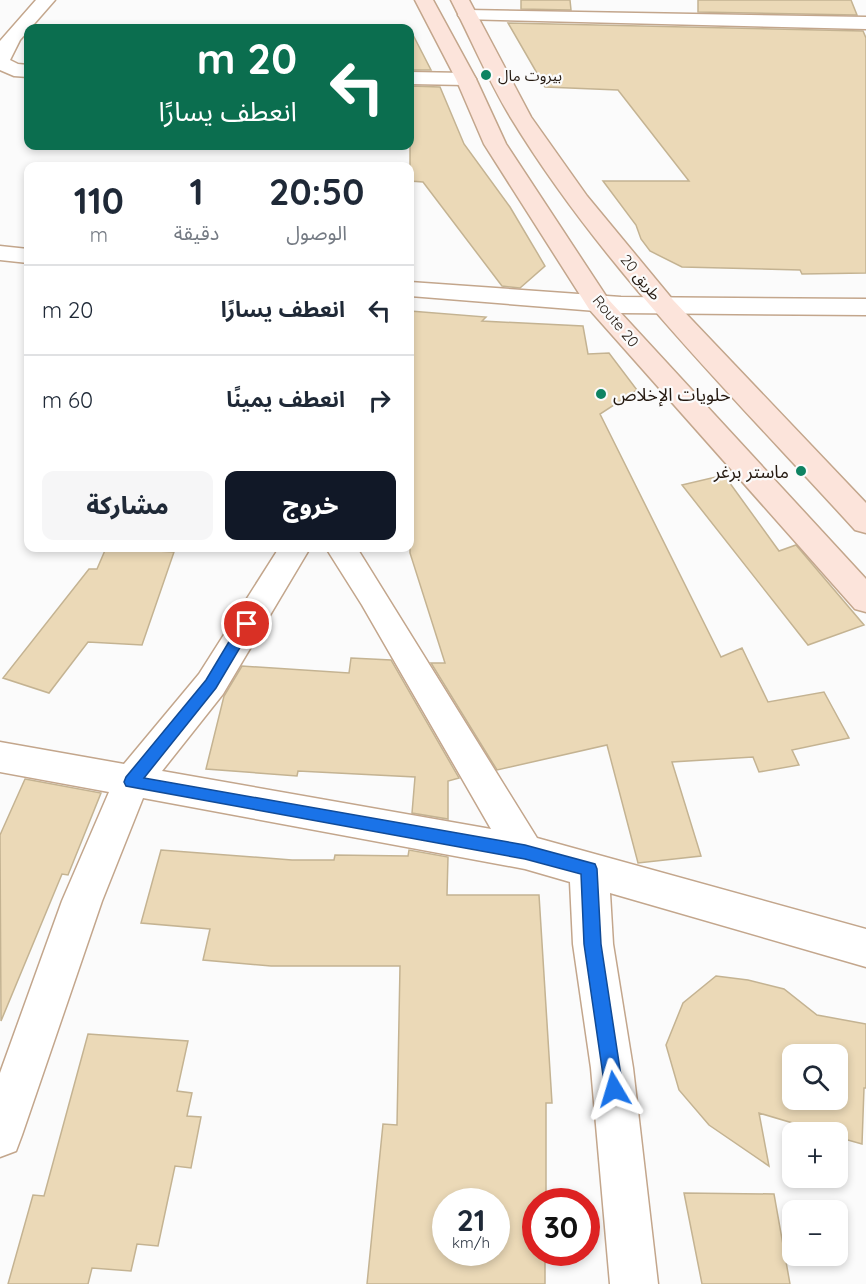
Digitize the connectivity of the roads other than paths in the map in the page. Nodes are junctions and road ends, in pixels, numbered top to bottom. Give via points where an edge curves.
1 (46, 0) edge
2 (424, 0) edge
3 (464, 8) edge
4 (866, 23) edge
5 (24, 71) edge
6 (414, 78) edge
7 (466, 79) junction
8 (0, 253) edge
9 (24, 256) edge
10 (414, 289) edge
11 (598, 303) junction
12 (664, 305) junction
13 (866, 307) edge
14 (866, 522) edge
15 (294, 552) edge
16 (344, 552) edge
17 (866, 600) edge
18 (0, 756) edge
19 (131, 782) junction
20 (525, 852) junction
21 (589, 869) junction
22 (866, 948) edge
23 (0, 1135) edge
24 (634, 1284) edge

1 - 5 street via 2,51 0,62
2 - 7 main road, Route 20
3 - 4 street
3 - 12 main road, طريق 20 via 541,149
6 - 7 street
7 - 11 main road, Route 20 via 495,144
8 - 9 street
10 - 11 street
11 - 12 street
11 - 17 main road, Route 20
12 - 13 street
12 - 14 main road, طريق 20
15 - 19 street via 211,684
16 - 20 street
18 - 19 street
19 - 20 street
19 - 23 street via 82,901
20 - 21 street
21 - 22 street
21 - 24 street via 592,944 612,1068

